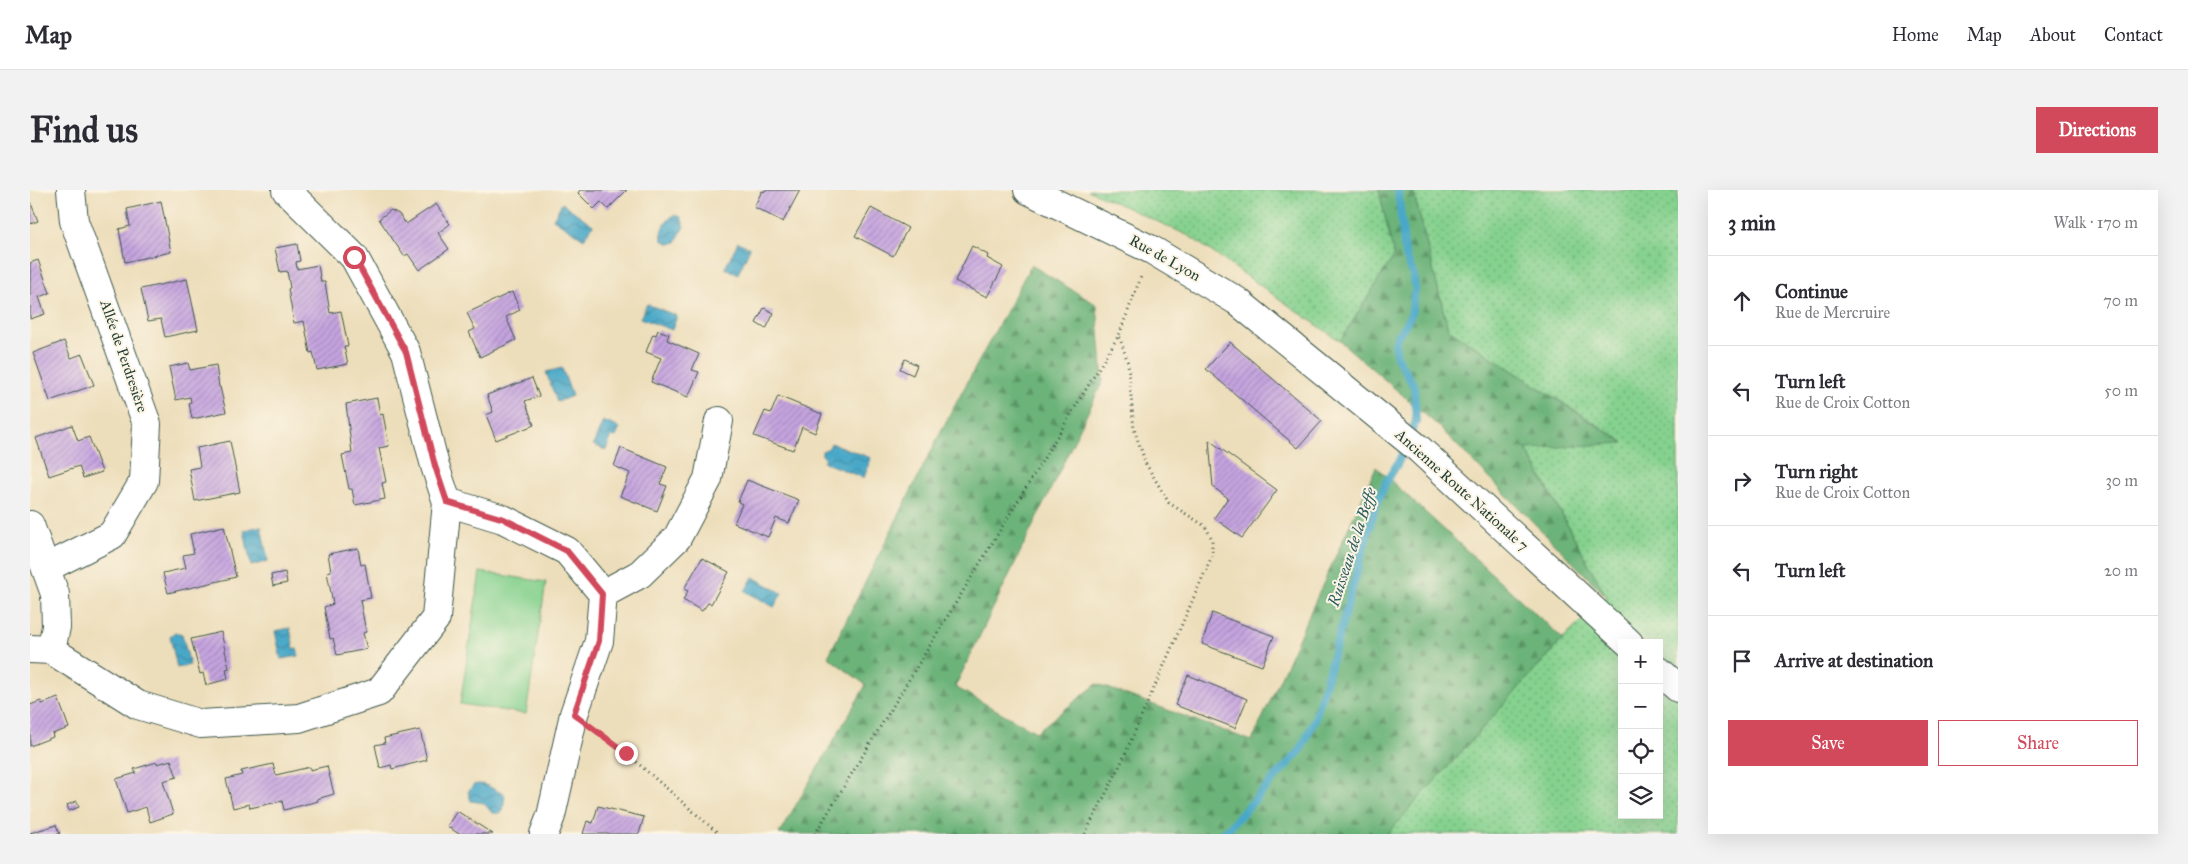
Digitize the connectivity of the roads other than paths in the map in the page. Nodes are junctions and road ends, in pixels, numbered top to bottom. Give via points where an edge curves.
1 (71, 190) edge
2 (286, 190) edge
3 (1028, 190) edge
4 (1291, 344) joint
5 (719, 421) dead end
6 (447, 502) junction
7 (30, 525) edge
8 (46, 568) junction
9 (602, 594) junction
10 (1625, 639) edge
11 (40, 650) edge
12 (1663, 675) edge
13 (1678, 688) edge
14 (544, 834) edge

1 - 8 street, Allée de Perdresière via 74,222 147,424 144,481 112,534
2 - 6 street via 354,257 406,352
3 - 4 street, Rue de Lyon via 1152,250 1237,300
4 - 10 street, Ancienne Route Nationale 7 via 1419,449
5 - 9 street via 708,479 677,538 640,574
6 - 9 street via 504,519 567,551
6 - 11 street via 436,618 379,692 299,718 202,724 138,705
7 - 8 street
8 - 11 street via 55,594 56,627
9 - 14 street via 599,641 574,714
12 - 13 street

